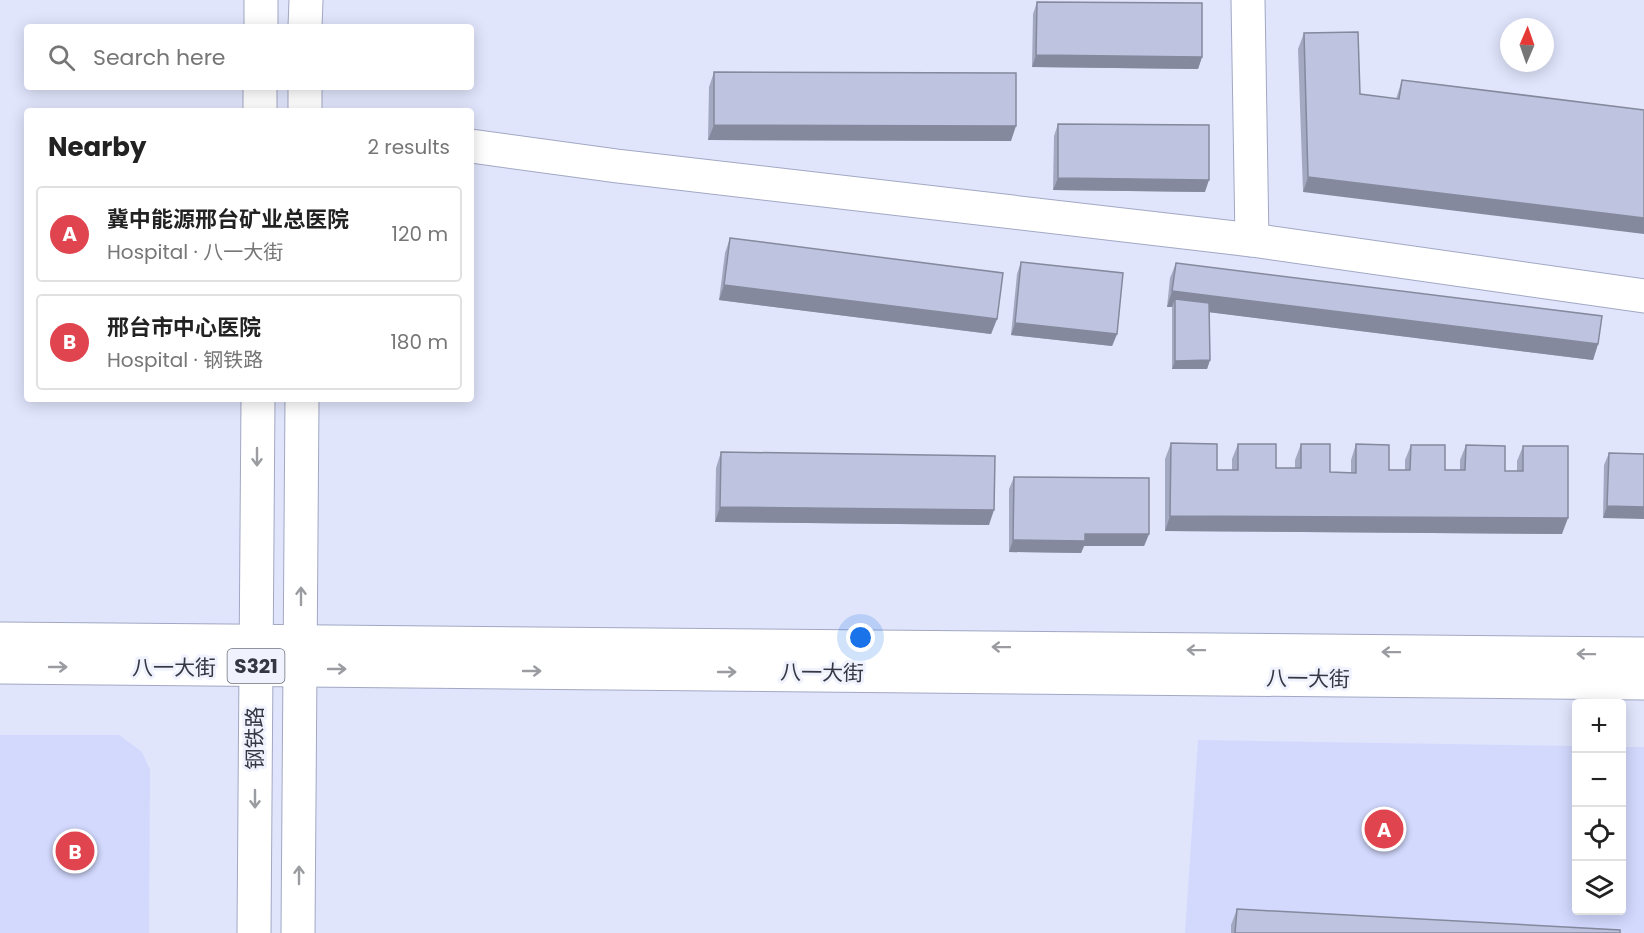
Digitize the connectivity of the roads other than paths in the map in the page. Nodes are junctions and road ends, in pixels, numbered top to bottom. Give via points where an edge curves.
1 (261, 0) edge
2 (306, 0) edge
3 (1248, 0) edge
4 (261, 24) edge
5 (305, 24) edge
6 (260, 90) edge
7 (305, 90) edge
8 (260, 108) edge
9 (305, 108) edge
10 (474, 146) edge
11 (1252, 240) junction
12 (1644, 296) edge
13 (258, 402) edge
14 (302, 402) edge
15 (0, 639) edge
16 (1644, 654) edge
17 (256, 655) junction
18 (300, 655) junction
19 (0, 667) edge
20 (1644, 683) edge
21 (254, 933) edge
22 (298, 933) edge

1 - 4 street
2 - 5 street
3 - 11 street
6 - 8 street
7 - 9 street
10 - 11 street
11 - 12 street
13 -> 17 street, 钢铁路 / S321
18 -> 14 street, S321
15 - 17 street, 八一大街
16 -> 18 street, 八一大街
17 - 18 street, 八一大街
19 -> 17 street, 八一大街
17 -> 21 street, 钢铁路 / S321
18 -> 20 street, 八一大街
22 -> 18 street, S321

